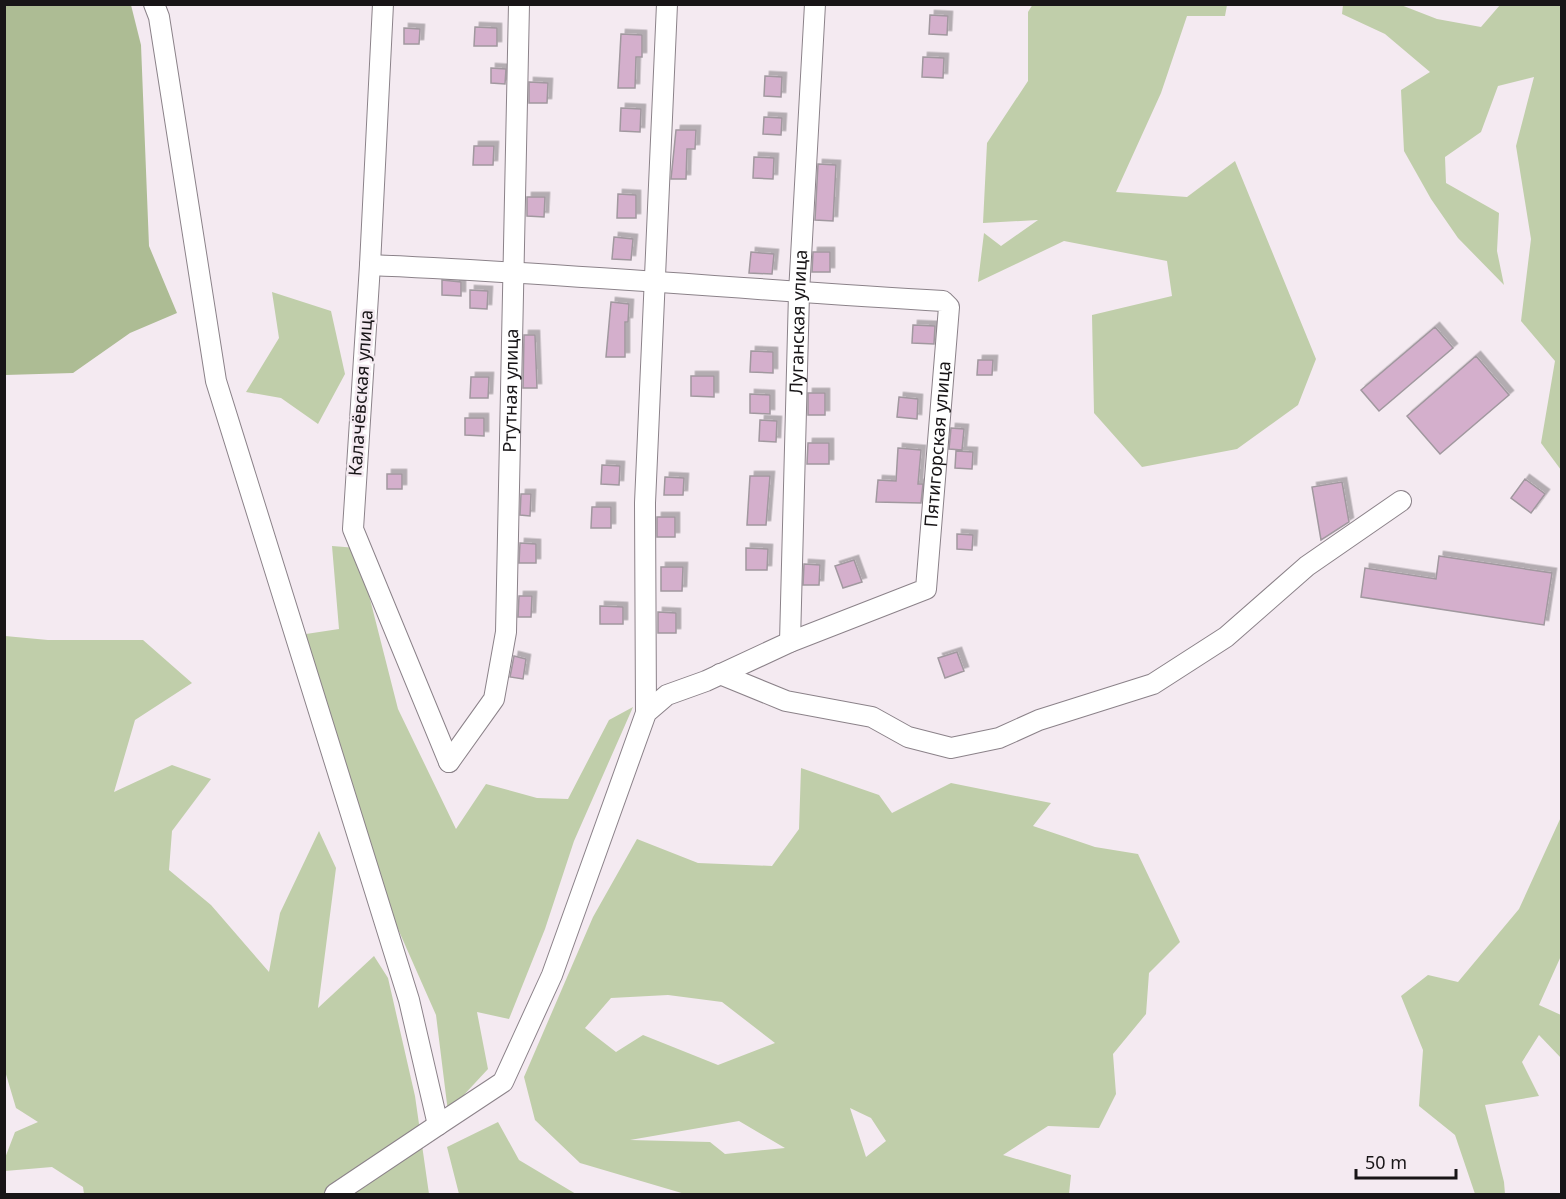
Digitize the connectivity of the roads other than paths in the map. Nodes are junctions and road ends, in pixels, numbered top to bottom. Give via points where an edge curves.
1 (154, 4) edge
2 (383, 4) edge
3 (519, 4) edge
4 (667, 4) edge
5 (815, 4) edge
6 (370, 265) junction
7 (512, 271) junction
8 (656, 284) junction
9 (799, 293) junction
10 (1401, 501) dead end
11 (790, 642) junction
12 (720, 674) junction
13 (646, 713) junction
14 (449, 762) joint
15 (438, 1125) junction
16 (335, 1194) edge

1 - 15 street via 216,381 410,1000
2 - 6 street, Калачёвская улица
3 - 7 street, Ртутная улица
4 - 8 street
5 - 9 street, Луганская улица
6 - 7 street
6 - 14 street, Калачёвская улица via 352,529
7 - 8 street
7 - 14 street, Ртутная улица via 506,632 494,699
8 - 9 street
8 - 13 street via 645,503
9 - 11 street, Луганская улица
9 - 11 street, Пятигорская улица via 943,301 950,308 926,589
10 - 12 street via 1307,566 1226,637 1153,684 1039,720 999,738 951,748 908,737 872,717 786,701
11 - 12 street
12 - 13 street via 667,694
13 - 15 street via 552,975 503,1082
15 - 16 street

